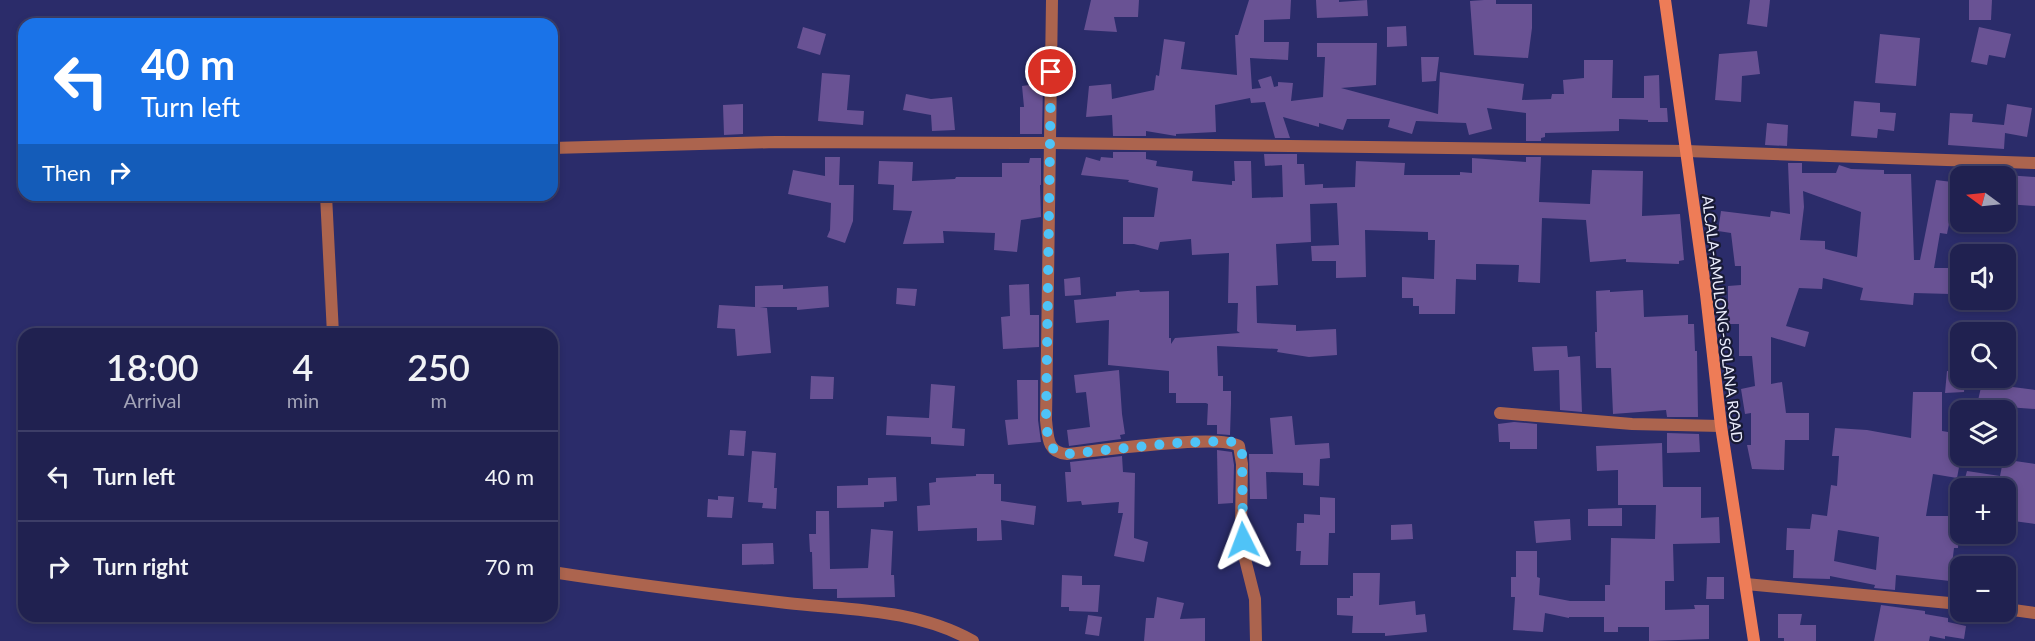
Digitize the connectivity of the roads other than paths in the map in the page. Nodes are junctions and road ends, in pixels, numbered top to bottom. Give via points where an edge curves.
1 (1052, 0) edge
2 (1665, 0) edge
3 (1050, 143) junction
4 (558, 148) edge
5 (1686, 151) junction
6 (2035, 163) edge
7 (326, 201) edge
8 (333, 328) edge
9 (1500, 413) dead end
10 (1721, 426) junction
11 (558, 573) edge
12 (1746, 584) junction
13 (1950, 603) edge
14 (2016, 610) edge
15 (2035, 613) edge
16 (974, 641) edge
17 (1256, 641) edge
18 (1754, 641) edge

1 - 3 street
2 - 5 main road, ALCALA-AMULONG-SOLANA ROAD
3 - 4 street via 776,142
3 - 5 street
3 - 17 street via 1046,420 1050,447 1054,452 1067,454 1175,443 1225,441 1239,446 1241,526 1255,599
5 - 6 street
5 - 10 main road, ALCALA-AMULONG-SOLANA ROAD
7 - 8 street
9 - 10 street via 1632,424
10 - 12 main road, ALCALA-AMULONG-SOLANA ROAD
11 - 16 street via 672,590 880,611 923,620
12 - 13 street
12 - 18 main road, ALCALA-AMULONG-SOLANA ROAD
14 - 15 street

